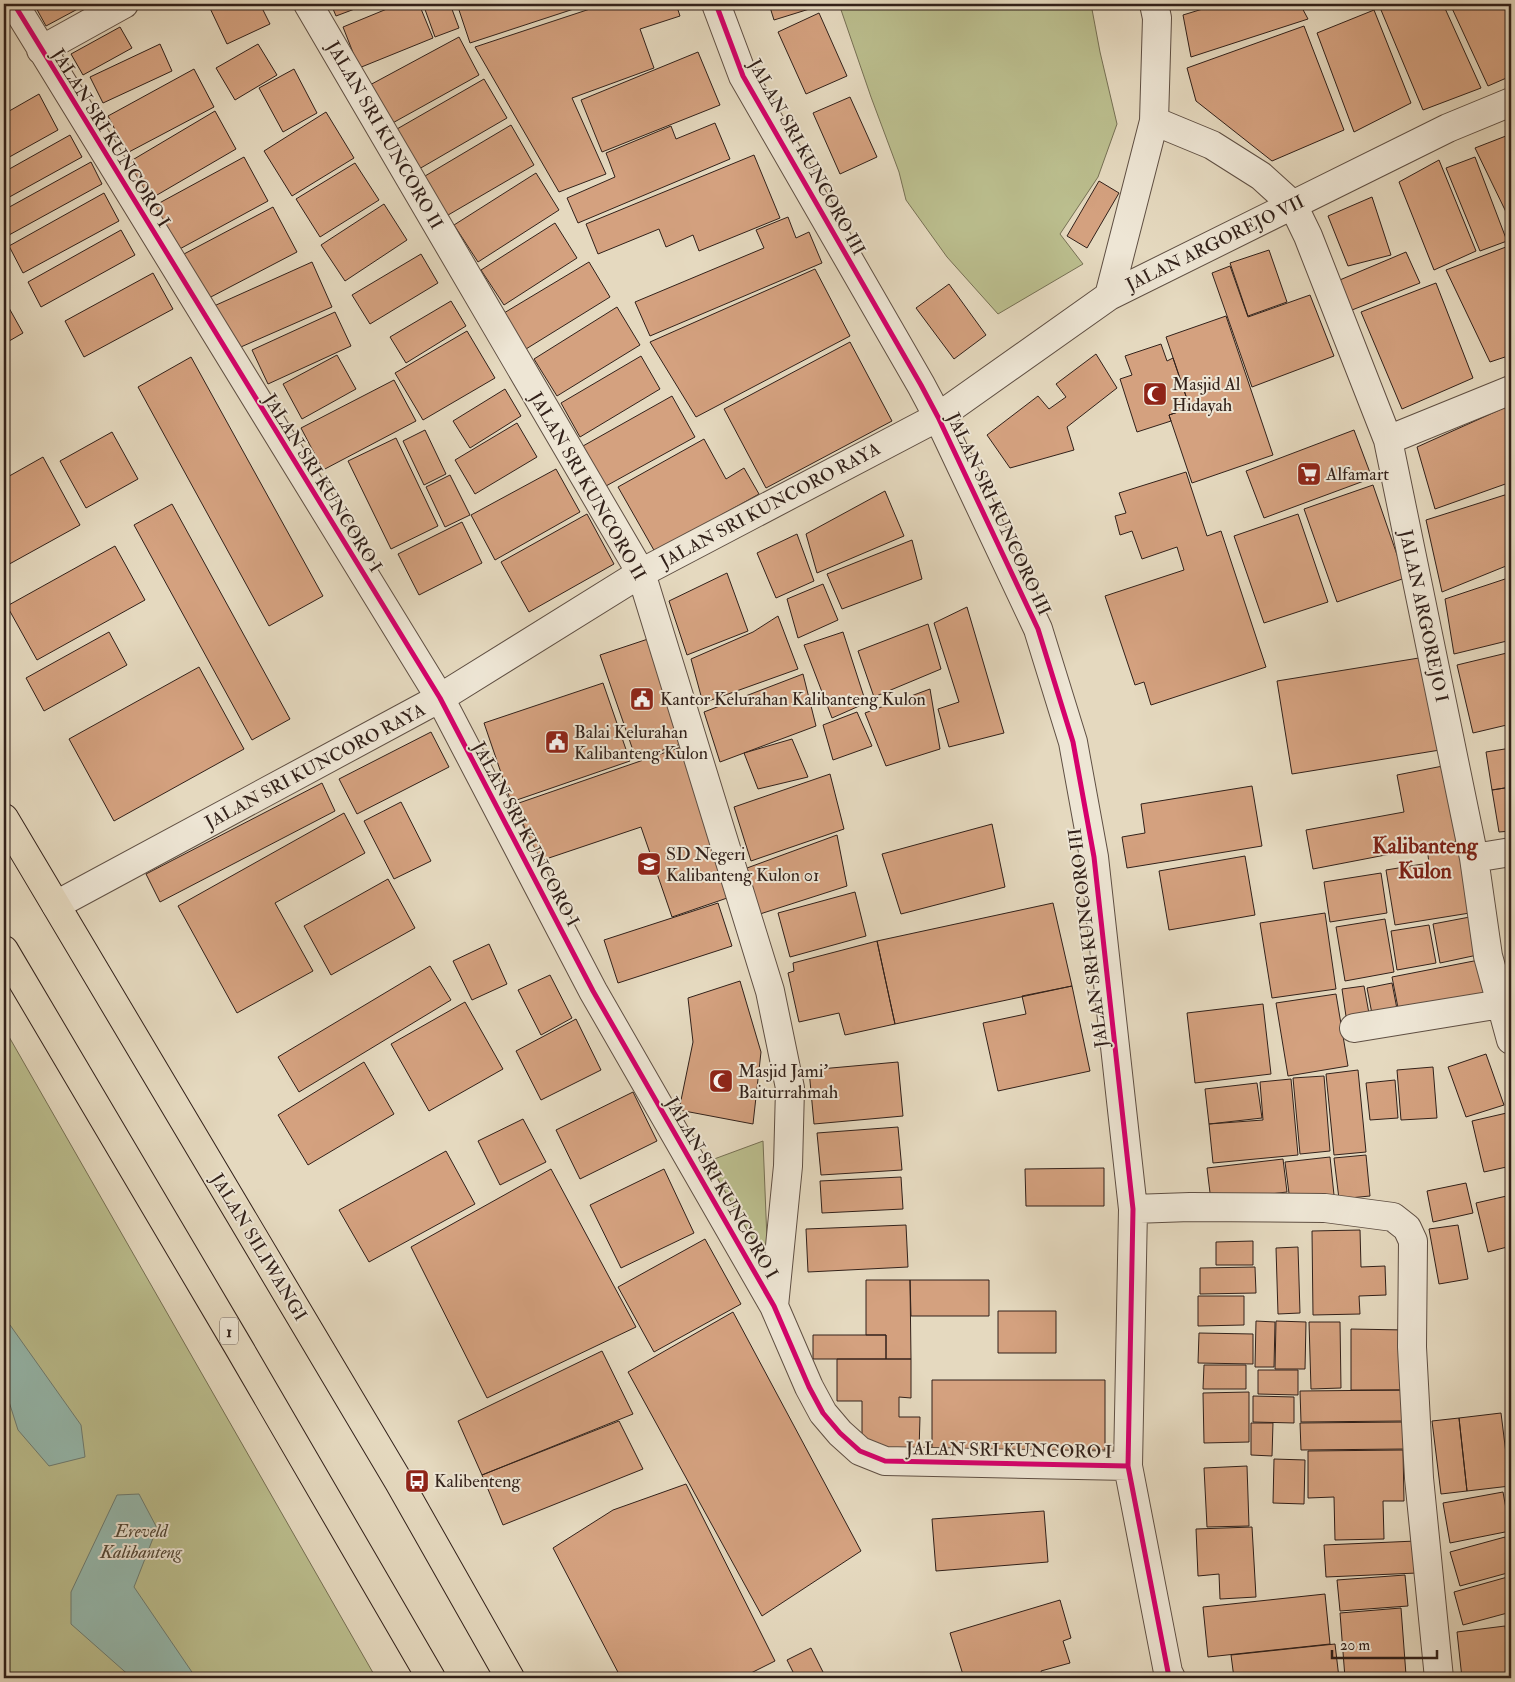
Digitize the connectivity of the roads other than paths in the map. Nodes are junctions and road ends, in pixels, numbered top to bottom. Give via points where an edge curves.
1 (14, 4) edge
2 (124, 4) edge
3 (308, 4) edge
4 (716, 4) edge
5 (1154, 4) edge
6 (41, 50) junction
7 (1511, 102) edge
8 (1154, 121) junction
9 (1293, 205) junction
10 (1109, 296) junction
11 (1511, 390) edge
12 (938, 417) junction
13 (1388, 440) junction
14 (641, 573) junction
15 (440, 698) junction
16 (4, 818) edge
17 (1511, 852) edge
18 (1474, 858) junction
19 (56, 905) junction
20 (4, 950) edge
21 (1501, 1004) junction
22 (1354, 1028) dead end
23 (1511, 1040) edge
24 (1133, 1209) junction
25 (774, 1306) junction
26 (1128, 1466) junction
27 (1164, 1676) edge
28 (431, 1678) edge
29 (510, 1678) edge
30 (1439, 1678) edge

1 - 6 street, JALAN SRI KUNCORO I
2 - 6 street
3 - 14 street, JALAN SRI KUNCORO II
4 - 12 street, JALAN SRI KUNCORO III via 743,76
5 - 8 street via 1157,18
6 - 15 street, JALAN SRI KUNCORO I
7 - 9 street, JALAN ARGOREJO VII via 1448,128
8 - 9 street via 1212,145 1261,176
8 - 10 street
9 - 10 street, JALAN ARGOREJO VII
9 - 13 street, JALAN ARGOREJO I
10 - 12 street, JALAN ARGOREJO VII
11 - 13 street
12 - 14 street, JALAN SRI KUNCORO RAYA
12 - 24 street, JALAN SRI KUNCORO III via 1038,629 1073,742 1094,857
13 - 18 street, JALAN ARGOREJO I
14 - 15 street, JALAN SRI KUNCORO RAYA
14 - 25 street, JALAN SRI KUNCORO II via 770,991 790,1088 788,1166
15 - 19 street, JALAN SRI KUNCORO RAYA
15 - 25 street, JALAN SRI KUNCORO I via 592,991
16 - 19 highway, JALAN SILIWANGI
17 - 18 street
18 - 21 street, JALAN ARGOREJO I via 1488,956
19 - 29 highway, JALAN SILIWANGI via 399,1482
20 - 28 highway, 1
21 - 22 street
21 - 23 street, JALAN ARGOREJO I
24 - 26 street, JALAN SRI KUNCORO III
24 - 30 street via 1324,1208 1393,1217 1407,1228 1413,1241 1412,1346 1419,1478
25 - 26 street, JALAN SRI KUNCORO I via 822,1413 860,1451 885,1461
26 - 27 street, JALAN SRI KUNCORO III

